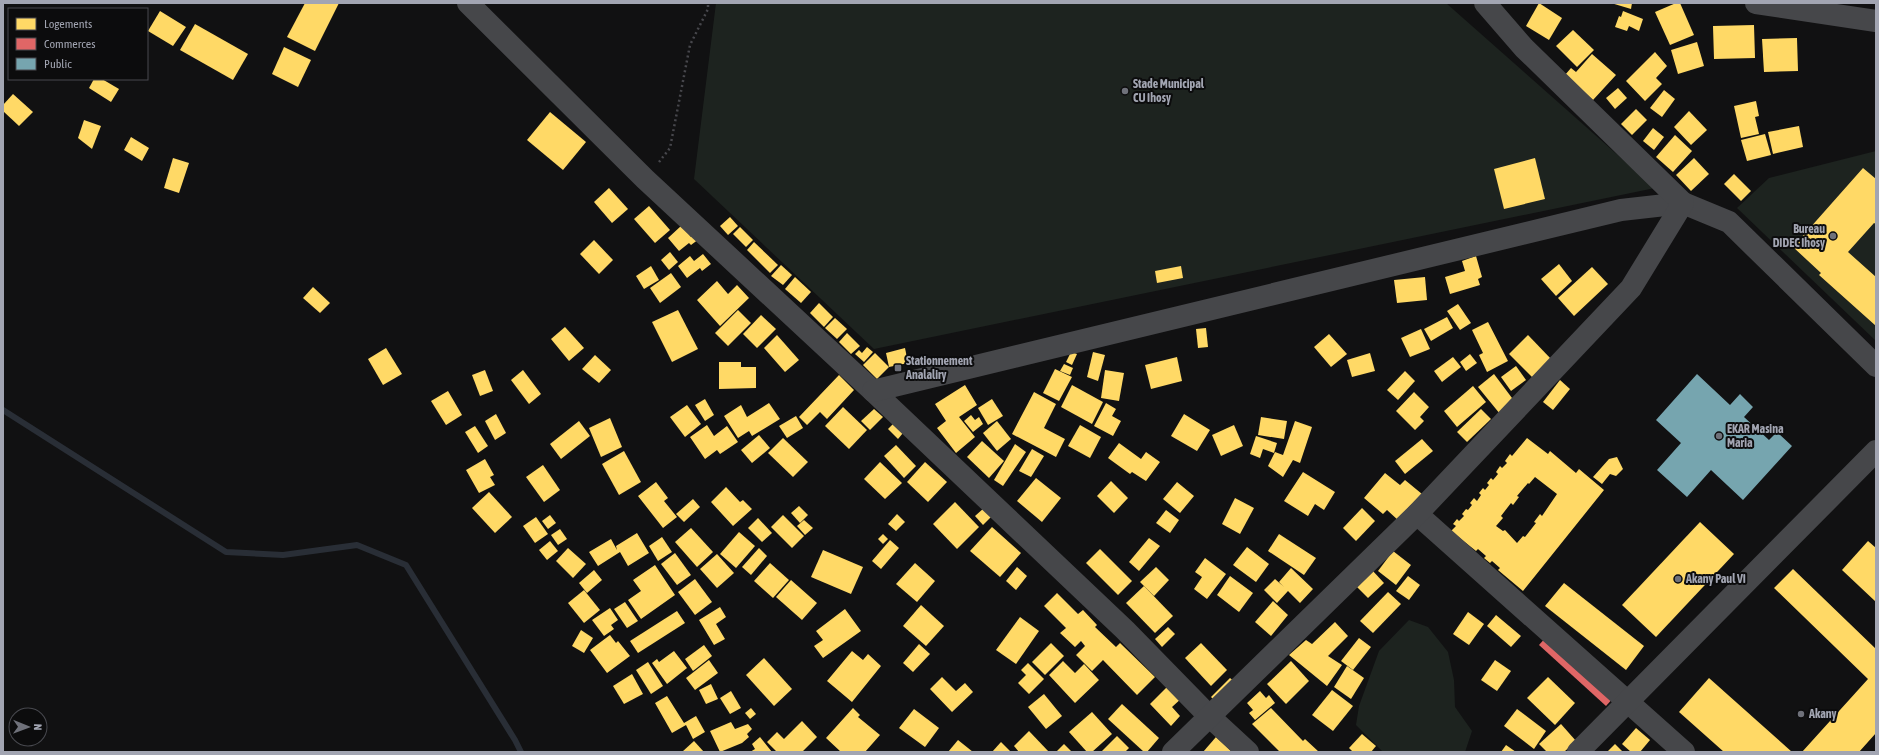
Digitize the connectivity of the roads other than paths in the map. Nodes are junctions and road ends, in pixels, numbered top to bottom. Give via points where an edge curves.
1 (468, 3) edge
2 (1485, 3) edge
3 (1756, 3) edge
4 (1876, 21) edge
5 (1682, 203) junction
6 (1876, 366) edge
7 (873, 391) junction
8 (1876, 451) edge
9 (1417, 514) junction
10 (1628, 701) junction
11 (1209, 716) junction
12 (1173, 752) edge
13 (1248, 752) edge
14 (1578, 752) edge
15 (1684, 752) edge

1 - 7 street via 645,179
2 - 5 street via 1524,48
3 - 4 street
5 - 6 street via 1729,222
5 - 7 street via 1621,210
5 - 9 street via 1631,288
7 - 11 street via 1125,630
8 - 10 street
9 - 10 street
9 - 11 street
10 - 14 street
10 - 15 street
11 - 12 street
11 - 13 street

